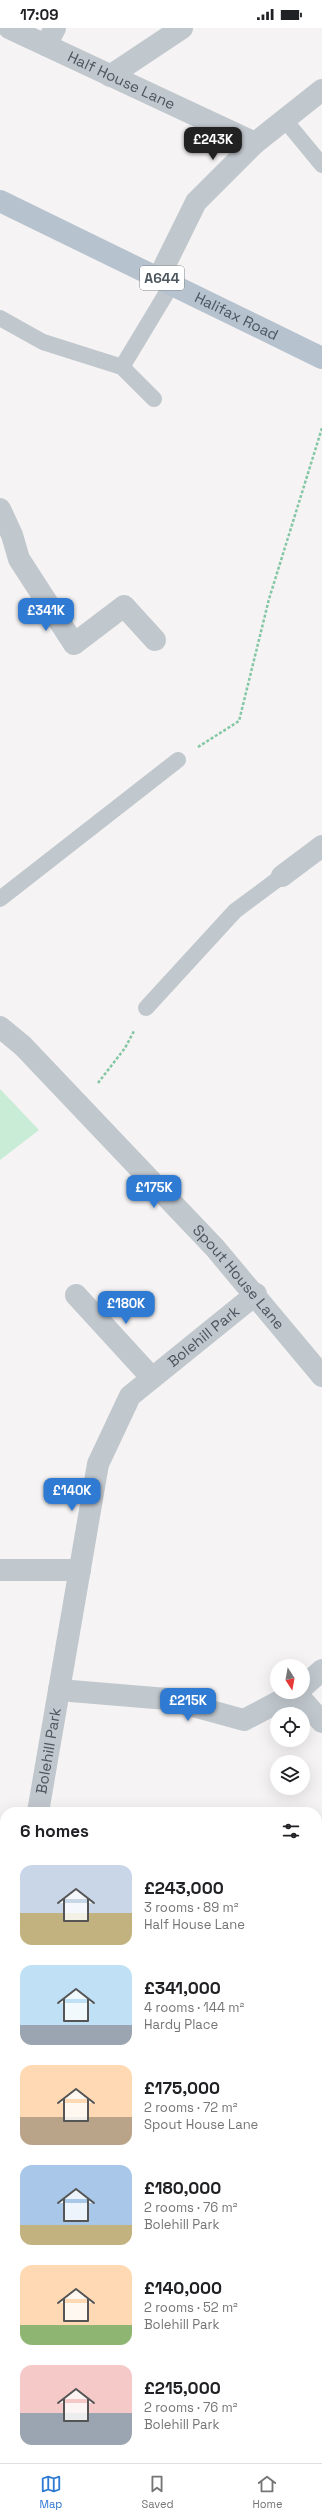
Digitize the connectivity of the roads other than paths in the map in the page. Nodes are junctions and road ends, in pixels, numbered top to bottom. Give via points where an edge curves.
1 (9, 28) edge
2 (182, 28) edge
3 (51, 37) edge
4 (110, 76) junction
5 (322, 90) edge
6 (284, 119) junction
7 (255, 143) junction
8 (322, 165) edge
9 (0, 201) edge
10 (166, 280) junction
11 (0, 318) edge
12 (322, 358) edge
13 (122, 367) junction
14 (154, 399) dead end
15 (0, 509) edge
16 (155, 640) dead end
17 (178, 760) road end
18 (322, 846) edge
19 (282, 876) joint
20 (0, 900) edge
21 (146, 1008) road end
22 (0, 1027) edge
23 (256, 1294) junction
24 (76, 1295) dead end
25 (322, 1376) edge
26 (152, 1378) junction
27 (0, 1570) edge
28 (80, 1570) junction
29 (322, 1670) edge
30 (310, 1681) edge
31 (59, 1690) junction
32 (284, 1699) edge
33 (305, 1699) edge
34 (322, 1722) edge
35 (39, 1807) edge

1 - 3 street, Half House Lane
2 - 4 street
3 - 4 street, Half House Lane
4 - 7 street, Half House Lane
5 - 6 street
6 - 7 street
6 - 8 lane
7 - 10 street via 196,202
9 - 10 main road, Halifax Road / A644
10 - 12 main road, Halifax Road / A644
10 - 13 lane
11 - 13 lane via 43,342
13 - 14 lane
15 - 16 street via 19,559 74,644 124,606
17 - 20 lane
18 - 19 street
19 - 21 lane via 235,911
22 - 23 street, Spout House Lane via 23,1046
23 - 25 street, Spout House Lane
23 - 26 street, Bolehill Park
24 - 26 street
26 - 28 street, Bolehill Park via 130,1396 98,1464
27 - 28 street
28 - 31 street, Bolehill Park
29 - 30 street, Bolehill Park
31 - 32 street, Bolehill Park via 168,1699 244,1720
31 - 35 street, Bolehill Park
33 - 34 street

